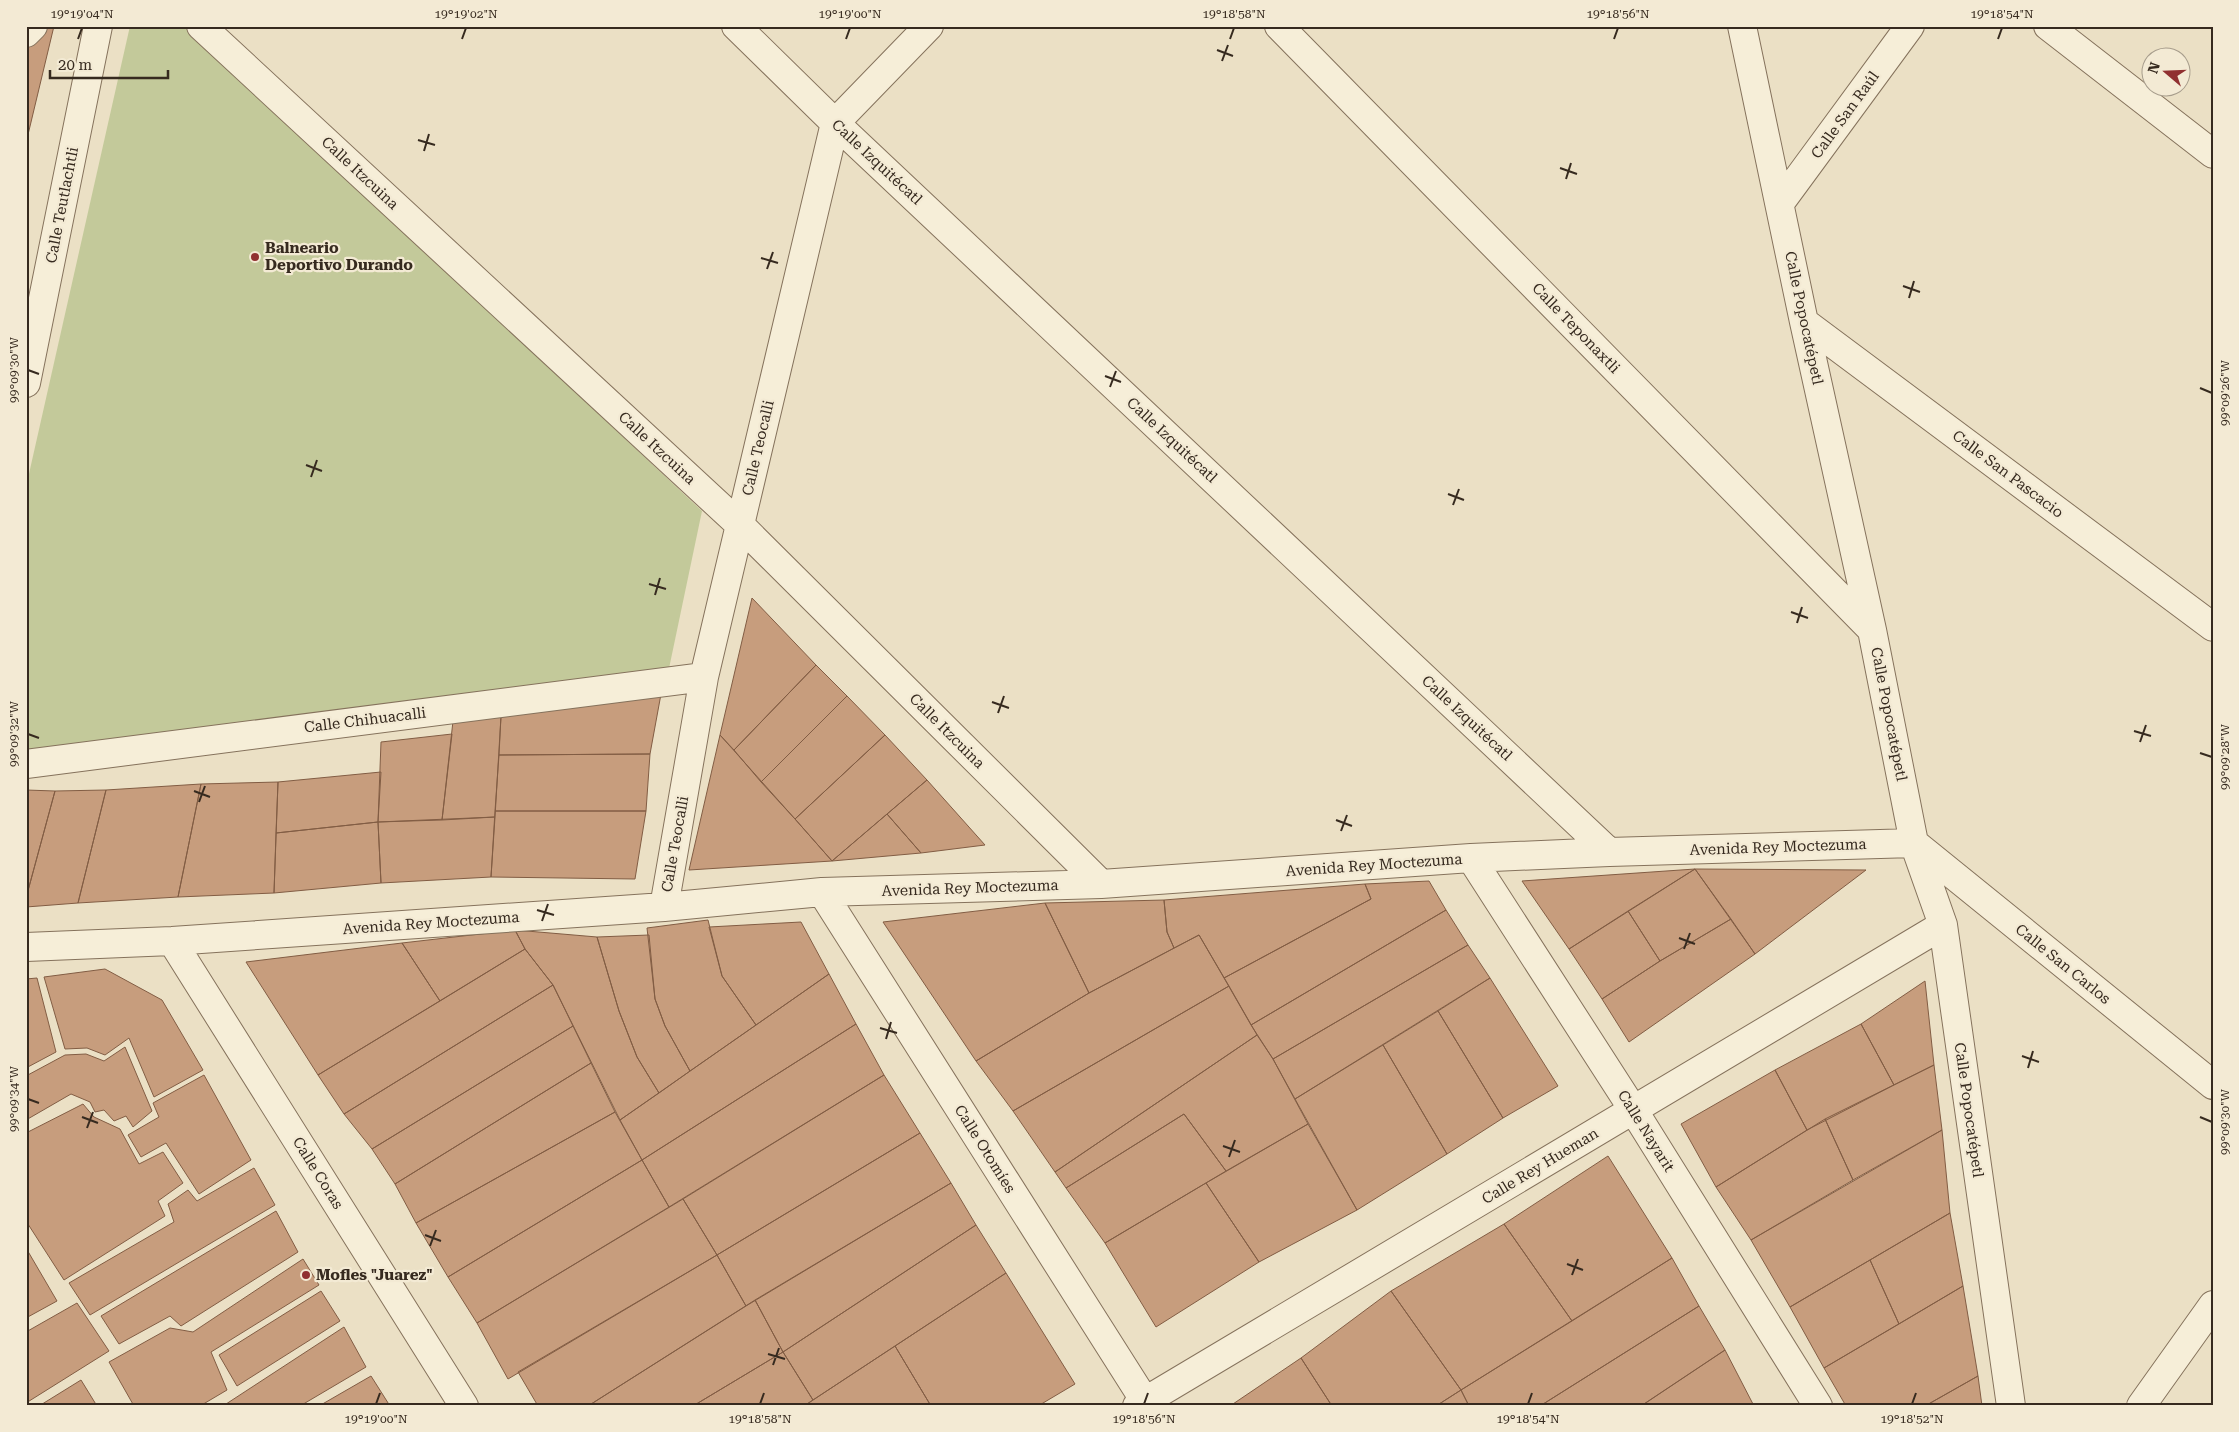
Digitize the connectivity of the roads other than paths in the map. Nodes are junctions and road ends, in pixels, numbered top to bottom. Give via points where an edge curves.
1 (33, 26) edge
2 (98, 26) edge
3 (201, 26) edge
4 (736, 26) edge
5 (929, 26) edge
6 (1279, 26) edge
7 (1742, 26) edge
8 (1910, 26) edge
9 (2048, 26) edge
10 (26, 33) edge
11 (835, 123) junction
12 (2213, 154) edge
13 (1780, 203) junction
14 (1804, 322) junction
15 (28, 372) edge
16 (740, 525) junction
17 (2213, 627) edge
18 (1872, 630) junction
19 (704, 676) junction
20 (26, 764) edge
21 (1914, 843) junction
22 (1610, 852) junction
23 (1471, 858) junction
24 (1101, 884) junction
25 (822, 892) junction
26 (664, 907) junction
27 (1943, 925) junction
28 (172, 941) junction
29 (26, 946) edge
30 (2213, 1085) edge
31 (1634, 1111) junction
32 (2213, 1305) edge
33 (2016, 1402) edge
34 (1143, 1404) edge
35 (464, 1406) edge
36 (1818, 1406) edge
37 (2141, 1406) edge

1 - 10 street
2 - 15 street, Calle Teutlachtli
3 - 16 street, Calle Itzcuina
4 - 11 street, Calle Izquitécatl
5 - 11 street
6 - 18 street, Calle Teponaxtli
7 - 13 street, Calle Popocatépetl
8 - 13 street, Calle San Raúl
9 - 12 street
11 - 16 street, Calle Teocalli
11 - 22 street, Calle Izquitécatl
13 - 14 street, Calle Popocatépetl
14 - 17 street, Calle San Pascacio
14 - 18 street, Calle Popocatépetl
16 - 19 street, Calle Teocalli
16 - 24 street, Calle Itzcuina
18 - 21 street, Calle Popocatépetl
19 - 20 street, Calle Chihuacalli
19 - 26 street, Calle Teocalli
21 - 22 street, Avenida Rey Moctezuma
21 - 27 street, Calle Popocatépetl
21 - 30 street, Calle San Carlos
22 - 23 street, Avenida Rey Moctezuma
23 - 24 street, Avenida Rey Moctezuma
23 - 31 street, Calle Nayarit
24 - 25 street, Avenida Rey Moctezuma
25 - 26 street, Avenida Rey Moctezuma
25 - 34 street, Calle Otomíes
26 - 28 street, Avenida Rey Moctezuma
27 - 31 street, Calle Rey Hueman
27 - 33 street, Calle Popocatépetl
28 - 29 street, Avenida Rey Moctezuma
28 - 35 street, Calle Coras
31 - 34 street, Calle Rey Hueman
31 - 36 street, Calle Nayarit
32 - 37 street

